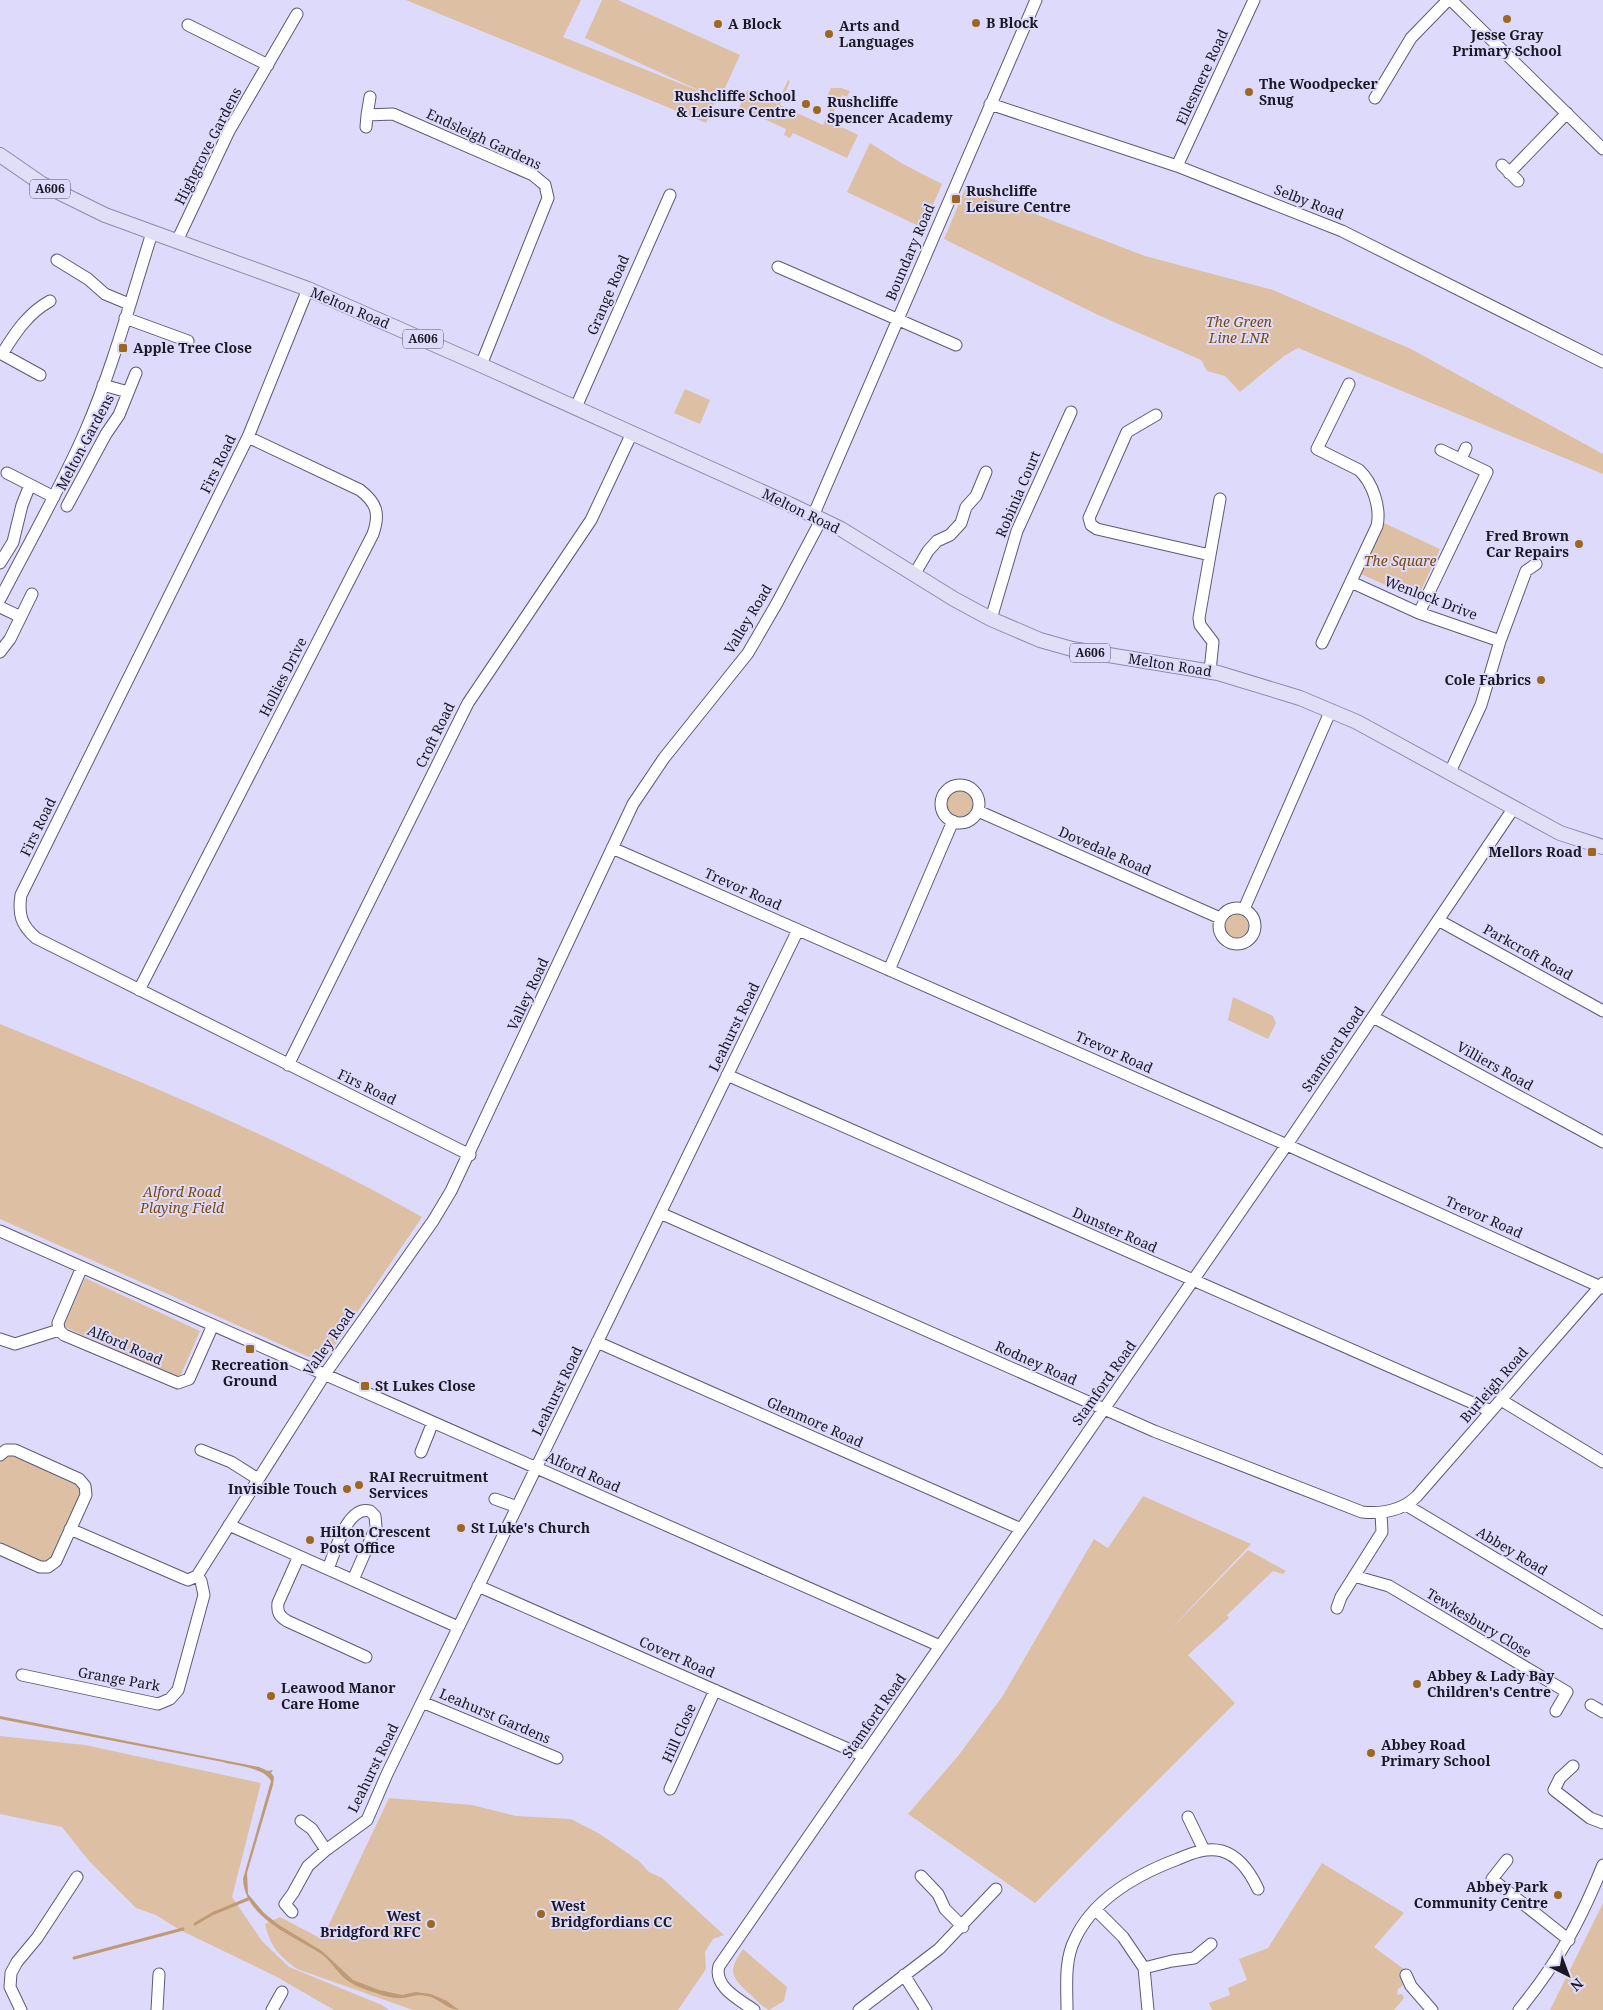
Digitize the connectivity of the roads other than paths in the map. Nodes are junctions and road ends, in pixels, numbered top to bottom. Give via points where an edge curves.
1 (1036, 0) edge
2 (1254, 0) edge
3 (1449, 0) edge
4 (297, 14) dead end
5 (188, 25) dead end
6 (268, 65) junction
7 (370, 97) dead end
8 (1375, 98) dead end
9 (990, 104) junction
10 (1567, 114) junction
11 (368, 115) junction
12 (366, 127) dead end
13 (1603, 149) edge
14 (0, 155) edge
15 (1177, 166) junction
16 (1510, 173) dead end
17 (670, 195) dead end
18 (152, 233) junction
19 (177, 241) junction
20 (57, 260) dead end
21 (778, 267) dead end
22 (308, 289) junction
23 (32, 297) dead end
24 (50, 301) dead end
25 (129, 304) junction
26 (39, 307) junction
27 (125, 318) junction
28 (898, 318) junction
29 (188, 341) dead end
30 (956, 345) dead end
31 (1, 353) edge
32 (1603, 362) edge
33 (481, 364) junction
34 (136, 373) dead end
35 (40, 375) dead end
36 (1349, 384) dead end
37 (104, 385) junction
38 (128, 392) junction
39 (576, 407) junction
40 (1071, 412) dead end
41 (1156, 415) dead end
42 (632, 433) junction
43 (248, 436) junction
44 (1466, 448) dead end
45 (1441, 450) dead end
46 (1461, 460) junction
47 (987, 472) dead end
48 (7, 474) dead end
49 (30, 485) junction
50 (54, 497) junction
51 (1220, 499) dead end
52 (67, 506) dead end
53 (817, 518) junction
54 (1210, 555) junction
55 (0, 563) edge
56 (1536, 564) dead end
57 (914, 575) junction
58 (1351, 582) junction
59 (32, 594) dead end
60 (0, 598) edge
61 (0, 607) edge
62 (1419, 613) junction
63 (21, 617) junction
64 (991, 619) junction
65 (1500, 641) junction
66 (1322, 643) dead end
67 (0, 652) edge
68 (1210, 671) junction
69 (1332, 710) junction
70 (1450, 772) junction
71 (1513, 809) junction
72 (978, 811) junction
73 (954, 821) junction
74 (1603, 847) edge
75 (612, 848) junction
76 (1244, 908) junction
77 (1220, 918) junction
78 (1438, 920) junction
79 (798, 930) junction
80 (889, 970) junction
81 (139, 990) junction
82 (1603, 1012) edge
83 (1373, 1017) junction
84 (288, 1065) junction
85 (727, 1075) junction
86 (1603, 1142) edge
87 (1287, 1144) junction
88 (470, 1155) junction
89 (660, 1213) junction
90 (0, 1231) edge
91 (82, 1267) junction
92 (1193, 1280) junction
93 (1602, 1285) edge
94 (213, 1325) junction
95 (59, 1330) junction
96 (0, 1339) edge
97 (597, 1342) junction
98 (324, 1374) junction
99 (1501, 1400) junction
100 (1104, 1409) junction
101 (1491, 1412) junction
102 (433, 1422) junction
103 (201, 1450) dead end
104 (420, 1452) dead end
105 (0, 1455) edge
106 (1603, 1462) edge
107 (536, 1468) junction
108 (258, 1479) junction
109 (495, 1499) dead end
110 (1406, 1505) junction
111 (517, 1507) junction
112 (1381, 1512) junction
113 (229, 1525) junction
114 (70, 1529) junction
115 (1021, 1529) junction
116 (0, 1549) edge
117 (299, 1556) junction
118 (328, 1569) junction
119 (197, 1576) junction
120 (1354, 1576) junction
121 (353, 1580) junction
122 (478, 1586) junction
123 (1337, 1608) dead end
124 (1603, 1622) edge
125 (458, 1627) junction
126 (940, 1646) junction
127 (366, 1657) dead end
128 (22, 1675) dead end
129 (715, 1690) junction
130 (422, 1702) junction
131 (1591, 1705) dead end
132 (1556, 1711) dead end
133 (1603, 1712) edge
134 (864, 1756) junction
135 (557, 1758) dead end
136 (1573, 1766) dead end
137 (670, 1789) dead end
138 (1188, 1817) dead end
139 (301, 1821) dead end
140 (1603, 1823) edge
141 (326, 1850) junction
142 (1204, 1850) junction
143 (1507, 1860) dead end
144 (1603, 1865) edge
145 (921, 1876) dead end
146 (77, 1877) dead end
147 (1258, 1888) dead end
148 (996, 1889) dead end
149 (1096, 1910) junction
150 (292, 1912) dead end
151 (963, 1927) junction
152 (1569, 1940) junction
153 (1211, 1944) dead end
154 (1144, 1968) junction
155 (160, 1974) dead end
156 (904, 1975) junction
157 (1399, 1991) dead end
158 (282, 1992) dead end
159 (20, 2010) edge
160 (157, 2010) edge
161 (272, 2010) edge
162 (754, 2010) edge
163 (859, 2010) edge
164 (926, 2010) edge
165 (1067, 2010) edge
166 (1148, 2010) edge
167 (1432, 2010) edge
168 (1519, 2010) edge

1 - 9 street, Boundary Road
2 - 15 street, Ellesmere Road
3 - 8 street via 1411,38
3 - 10 street
4 - 6 street, Highgrove Gardens
5 - 6 street
6 - 19 street, Highgrove Gardens via 229,131
7 - 11 street
9 - 15 street, Selby Road
9 - 28 street, Boundary Road
10 - 13 street
10 - 16 street
11 - 12 street
11 - 33 street, Endsleigh Gardens via 393,114 533,175 545,185 548,198
14 - 18 main road, Melton Road / A606 via 64,197
15 - 32 street, Selby Road via 1342,231
17 - 39 street, Grange Road
18 - 19 main road, Melton Road / A606
18 - 25 street, Melton Gardens
19 - 22 main road, Melton Road / A606
20 - 25 street via 105,294
21 - 28 street
22 - 33 main road, Melton Road / A606
22 - 43 street, Firs Road
23 - 26 street
24 - 26 street
25 - 27 street, Melton Gardens
26 - 31 street
27 - 29 street
27 - 37 street, Melton Gardens
28 - 30 street
28 - 53 street, Boundary Road
31 - 35 street
33 - 39 main road, Melton Road / A606
34 - 38 street, Melton Gardens
36 - 58 street via 1317,449 1364,475 1378,511 1377,526
37 - 38 street, Melton Gardens
37 - 50 street, Melton Gardens
38 - 52 street, Melton Gardens via 119,416
39 - 42 main road, Melton Road / A606
40 - 64 street, Robinia Court via 1017,530
41 - 54 street via 1126,432 1089,518 1091,525
42 - 53 main road, Melton Road / A606
42 - 84 street, Croft Road via 591,520 468,703
43 - 81 street, Firs Road via 22,895 20,905 23,924 36,938
43 - 81 street, Hollies Drive via 360,490 372,500 377,521
44 - 46 street
45 - 46 street
46 - 62 street via 1487,472
47 - 57 street via 976,496 966,507 961,523 950,535 937,541
48 - 49 street, Melton Gardens
49 - 50 street, Melton Gardens
49 - 55 street via 13,542
50 - 60 street, Melton Gardens
51 - 54 street
53 - 57 main road, Melton Road / A606
53 - 75 street, Valley Road via 777,603 748,653 664,758 633,804
54 - 68 street via 1199,618 1214,646
56 - 65 street via 1526,571 1514,590
57 - 64 main road, Melton Road / A606
58 - 62 street, Wenlock Drive
58 - 66 street
59 - 63 street
61 - 63 street
62 - 65 street, Wenlock Drive
63 - 67 street
64 - 68 main road, Melton Road / A606 via 1040,640 1072,649
65 - 70 street via 1481,705
68 - 69 main road, Melton Road / A606 via 1254,682
69 - 70 main road, Melton Road / A606
69 - 76 street
70 - 71 main road, Melton Road / A606
71 - 74 main road, Melton Road / A606 via 1560,833
71 - 78 street, Stamford Road
72 - 73 street via 965,822
72 - 73 street via 979,799 973,789 962,785 950,788 943,796 942,808
72 - 77 street, Dovedale Road
73 - 80 street
75 - 79 street, Trevor Road
75 - 88 street, Valley Road
76 - 77 street via 1228,910
76 - 77 street via 1255,921 1254,932 1246,941 1235,944 1225,939 1219,929
78 - 82 street, Parkcroft Road
78 - 83 street, Stamford Road
79 - 80 street, Trevor Road
79 - 85 street, Leahurst Road
80 - 87 street, Trevor Road
81 - 84 street, Firs Road
83 - 86 street, Villiers Road
83 - 87 street, Stamford Road
84 - 88 street, Firs Road
85 - 89 street, Leahurst Road
85 - 92 street, Dunster Road
87 - 92 street, Stamford Road
87 - 93 street, Trevor Road
88 - 98 street, Valley Road via 433,1221
89 - 97 street, Leahurst Road
89 - 100 street, Rodney Road
90 - 91 street, Alford Road
91 - 94 street, Alford Road
91 - 95 street via 58,1323
92 - 100 street, Stamford Road
92 - 101 street, Dunster Road
93 - 99 street, Burleigh Road
94 - 95 street, Alford Road via 189,1379 178,1383 64,1335
94 - 98 street, Alford Road
95 - 96 street via 15,1344
97 - 107 street, Leahurst Road
97 - 115 street, Glenmore Road
98 - 102 street, Alford Road
98 - 108 street, Valley Road
99 - 101 street, Burleigh Road
99 - 106 street
100 - 112 street, Rodney Road via 1362,1512
100 - 115 street, Stamford Road
101 - 110 street, Burleigh Road
102 - 104 street
102 - 107 street, Alford Road
103 - 108 street via 231,1462
105 - 114 street via 6,1450 15,1450 79,1479 85,1486 86,1495
107 - 111 street, Leahurst Road
107 - 126 street, Alford Road
108 - 113 street, Valley Road
109 - 111 street
110 - 112 street, Rodney Road
110 - 124 street, Abbey Road
111 - 122 street, Leahurst Road
112 - 120 street via 1382,1532
113 - 117 street
113 - 119 street, Valley Road
114 - 116 street via 56,1561 48,1567
114 - 119 street via 183,1578
115 - 126 street, Stamford Road
117 - 118 street
117 - 127 street via 278,1603 280,1616
118 - 121 street
118 - 121 street via 352,1516 360,1511 370,1511 375,1516 376,1527
119 - 128 street, Grange Park via 202,1581 204,1596 178,1690 170,1699 158,1704
120 - 123 street
120 - 132 street, Tewkesbury Close via 1389,1586 1567,1692
121 - 125 street
122 - 125 street, Leahurst Road
122 - 129 street, Covert Road
125 - 130 street, Leahurst Road
126 - 134 street, Stamford Road
129 - 134 street, Covert Road
129 - 137 street, Hill Close
130 - 135 street, Leahurst Gardens
130 - 141 street, Leahurst Road via 367,1820
131 - 133 street
134 - 162 street, Stamford Road via 719,1966 720,1982
136 - 140 street via 1560,1778 1554,1790 1590,1818
138 - 142 street
139 - 141 street via 316,1826
141 - 150 street, Leahurst Road via 308,1866 285,1904
142 - 147 street via 1222,1851 1240,1861
142 - 149 street via 1149,1870 1120,1888
143 - 152 street via 1492,1879
144 - 152 street
145 - 151 street
146 - 159 street via 11,1973 10,1986
148 - 151 street
149 - 154 street via 1123,1937
149 - 165 street via 1074,1940 1066,1972
151 - 156 street via 939,1950
152 - 168 street
153 - 154 street via 1194,1958
154 - 166 street
155 - 160 street
156 - 163 street
156 - 164 street
157 - 167 street via 1409,1981
158 - 161 street

